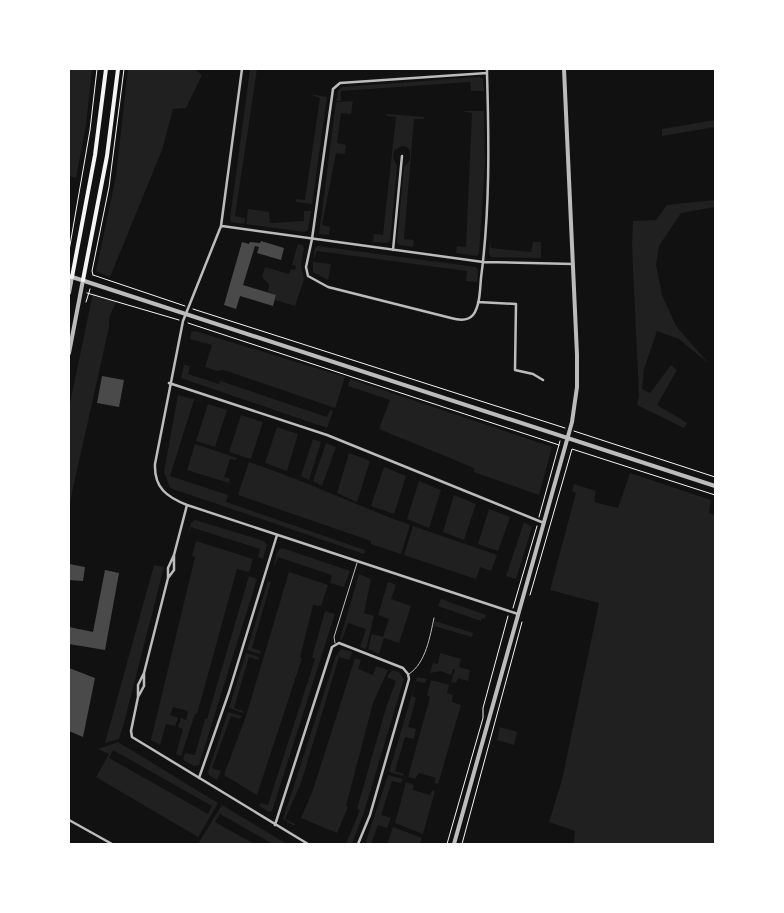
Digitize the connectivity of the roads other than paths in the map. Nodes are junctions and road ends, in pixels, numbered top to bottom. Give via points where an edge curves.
1 (106, 69) edge
2 (118, 69) edge
3 (242, 69) edge
4 (564, 69) edge
5 (487, 71) edge
6 (402, 156) dead end
7 (221, 226) junction
8 (312, 239) junction
9 (393, 250) junction
10 (483, 262) junction
11 (573, 264) junction
12 (70, 276) edge
13 (83, 280) junction
14 (69, 293) edge
15 (478, 302) junction
16 (186, 314) junction
17 (69, 353) edge
18 (543, 380) dead end
19 (169, 383) junction
20 (568, 438) junction
21 (715, 486) edge
22 (187, 505) junction
23 (544, 523) junction
24 (277, 535) junction
25 (174, 555) junction
26 (357, 561) junction
27 (168, 578) junction
28 (518, 614) junction
29 (434, 618) dead end
30 (334, 643) junction
31 (144, 673) junction
32 (408, 674) junction
33 (138, 697) junction
34 (199, 778) junction
35 (69, 820) edge
36 (274, 824) junction
37 (112, 844) edge
38 (308, 844) edge
39 (358, 844) edge
40 (454, 844) edge

1 - 12 main road via 95,155
2 - 13 main road via 107,156
3 - 7 street
4 - 11 street
5 - 8 street via 340,83 333,89
5 - 10 street via 490,165
6 - 9 street
7 - 8 street
7 - 16 street
8 - 9 street
8 - 15 street via 306,267 308,276 328,286 458,320 472,316
9 - 10 street
10 - 11 street
10 - 15 street
11 - 20 street via 577,387
12 - 13 street
12 - 14 street
13 - 16 street
13 - 17 street
15 - 18 street via 516,304 515,370
16 - 19 street
16 - 20 street
19 - 22 street via 154,472 164,493
19 - 23 street via 327,436
20 - 21 street
20 - 23 street
22 - 24 street
22 - 25 street
23 - 28 street
24 - 26 street
24 - 34 street
25 - 27 street via 168,568
25 - 27 street via 174,570
26 - 28 street
26 - 30 lane
27 - 31 street
28 - 40 street
29 - 32 lane via 423,655 416,668
30 - 32 street via 397,665
30 - 36 street
31 - 33 street via 138,685
31 - 33 street via 144,686
32 - 39 street via 383,772
33 - 34 street via 131,734 135,740
34 - 36 street
35 - 37 street
36 - 38 street

